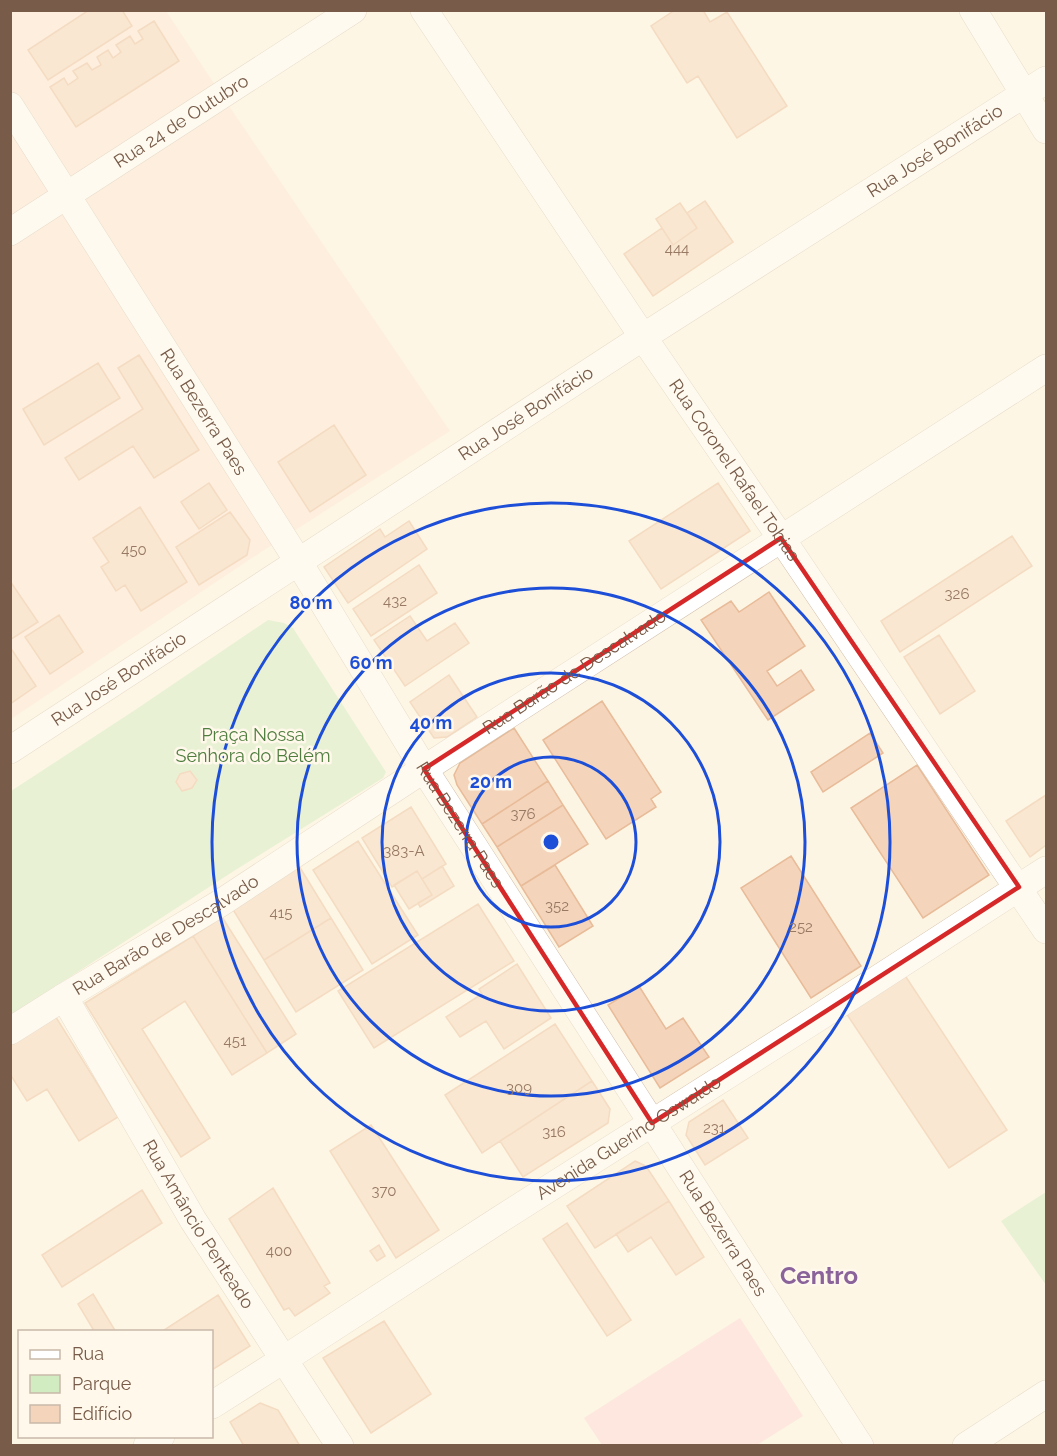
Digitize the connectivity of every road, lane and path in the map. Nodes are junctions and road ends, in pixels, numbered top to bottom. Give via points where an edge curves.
1 (353, 10) edge
2 (424, 10) edge
3 (973, 10) edge
4 (1036, 88) edge
5 (10, 106) edge
6 (1047, 130) edge
7 (66, 196) junction
8 (10, 232) edge
9 (643, 337) junction
10 (1047, 368) edge
11 (781, 538) junction
12 (298, 561) junction
13 (10, 750) edge
14 (424, 769) junction
15 (1047, 870) edge
16 (1019, 887) junction
17 (1047, 930) edge
18 (64, 997) junction
19 (10, 1031) edge
20 (652, 1123) junction
21 (283, 1360) junction
22 (1047, 1394) edge
23 (213, 1404) edge
24 (340, 1446) edge
25 (860, 1446) edge
26 (966, 1446) edge

1 - 7 street, Rua 24 de Outubro
2 - 9 street, Rua Coronel Rafael Tobias
3 - 4 street
4 - 6 street
4 - 9 street, Rua José Bonifácio
5 - 7 street, Rua Bezerra Paes
7 - 8 street, Rua 24 de Outubro
7 - 12 street, Rua Bezerra Paes
9 - 11 street, Rua Coronel Rafael Tobias
9 - 12 street, Rua José Bonifácio
10 - 11 street, Rua Barão de Descalvado
11 - 14 street, Rua Barão de Descalvado
11 - 16 street, Rua Coronel Rafael Tobias
12 - 13 street, Rua José Bonifácio
12 - 14 street, Rua Bezerra Paes
14 - 18 street, Rua Barão de Descalvado via 219,904
14 - 20 street, Rua Bezerra Paes
15 - 16 street, Avenida Guerino Oswaldo
16 - 17 street, Rua Coronel Rafael Tobias
16 - 20 street, Avenida Guerino Oswaldo
18 - 19 street, Rua Barão de Descalvado
18 - 21 street, Rua Amâncio Penteado via 189,1213
20 - 21 street, Avenida Guerino Oswaldo
20 - 25 street, Rua Bezerra Paes
21 - 23 street, Avenida Guerino Oswaldo
21 - 24 street, Rua Amâncio Penteado
22 - 26 street

